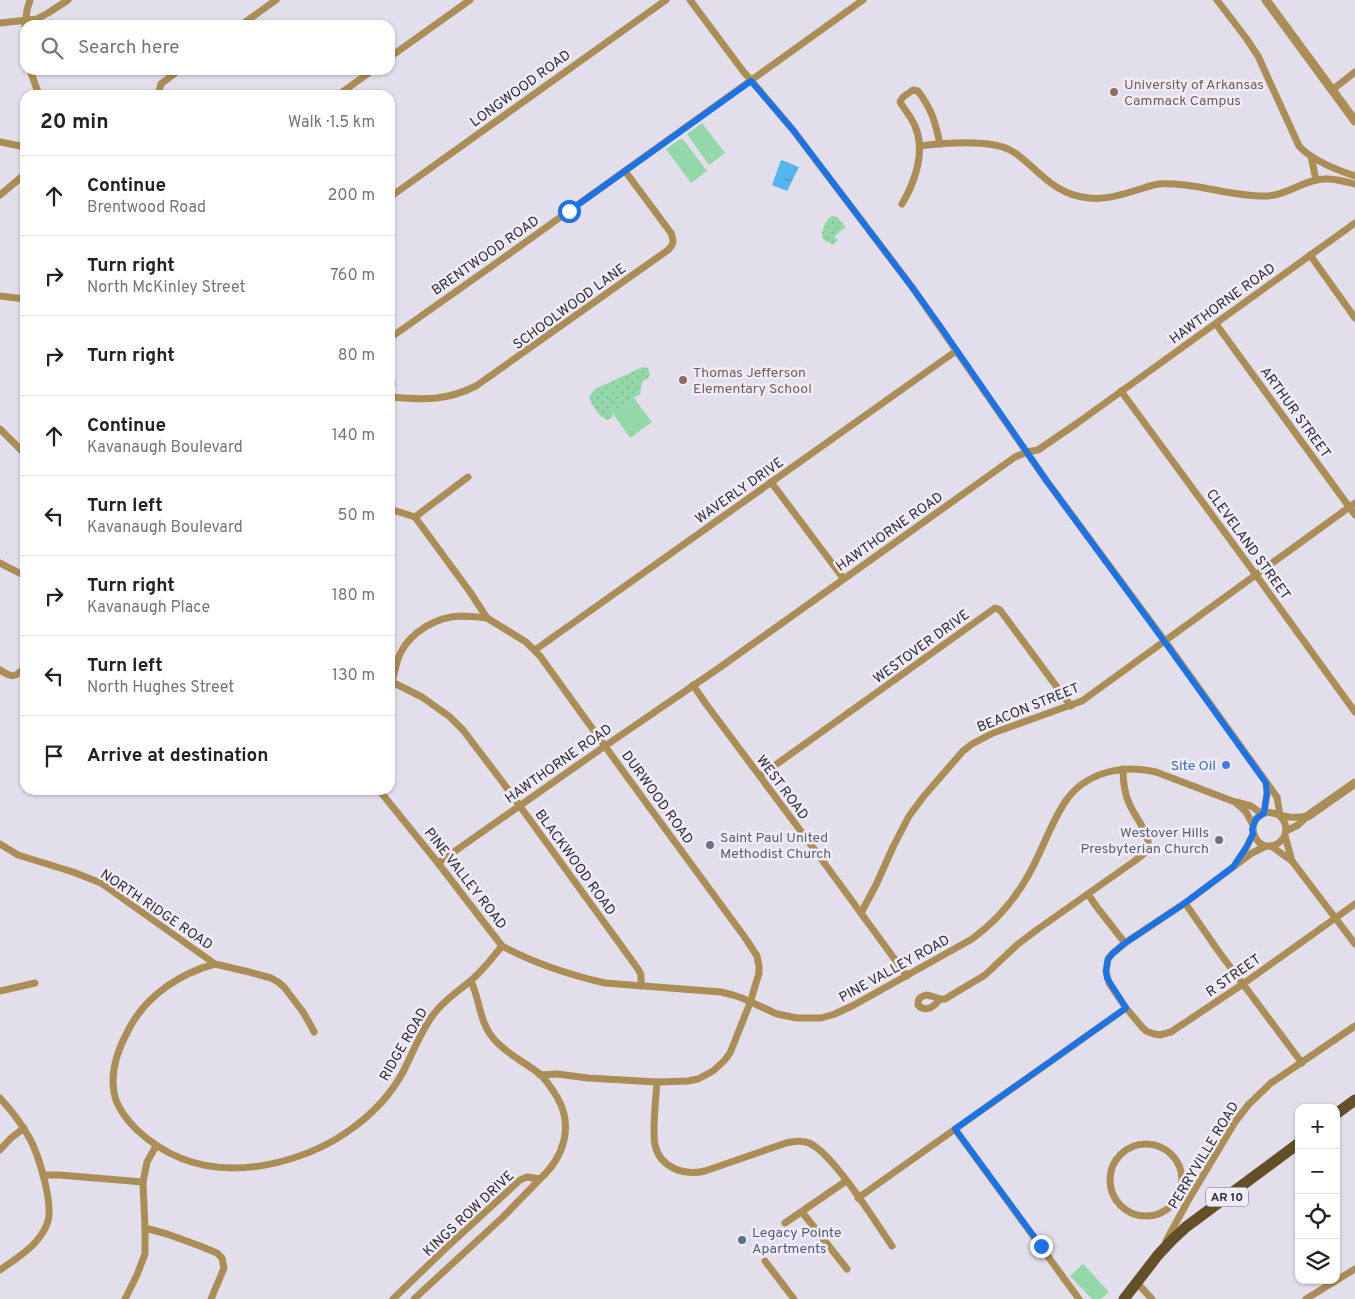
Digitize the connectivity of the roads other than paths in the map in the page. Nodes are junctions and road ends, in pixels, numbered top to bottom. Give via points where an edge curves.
1 (30, 0) edge
2 (68, 0) edge
3 (276, 0) edge
4 (470, 0) edge
5 (666, 0) edge
6 (690, 0) edge
7 (863, 0) edge
8 (1217, 0) edge
9 (1266, 0) edge
10 (27, 20) edge
11 (33, 20) edge
12 (248, 20) edge
13 (0, 23) edge
14 (20, 23) edge
15 (395, 53) edge
16 (1355, 72) edge
17 (32, 75) edge
18 (173, 75) edge
19 (366, 75) edge
20 (751, 81) junction
21 (37, 90) edge
22 (159, 90) edge
23 (345, 90) edge
24 (1332, 90) junction
25 (1355, 121) edge
26 (0, 142) edge
27 (940, 144) junction
28 (20, 146) edge
29 (920, 146) junction
30 (1311, 156) junction
31 (624, 172) junction
32 (1355, 176) edge
33 (20, 178) edge
34 (1316, 180) junction
35 (1355, 184) edge
36 (395, 193) edge
37 (0, 195) edge
38 (902, 204) dead end
39 (1355, 222) edge
40 (1310, 255) junction
41 (0, 296) edge
42 (20, 298) edge
43 (1355, 318) edge
44 (1216, 324) junction
45 (395, 334) edge
46 (956, 351) junction
47 (1121, 391) junction
48 (395, 399) edge
49 (0, 429) edge
50 (20, 449) edge
51 (1027, 452) junction
52 (468, 477) dead end
53 (772, 482) junction
54 (1352, 505) edge
55 (395, 511) edge
56 (1355, 515) edge
57 (415, 517) junction
58 (0, 563) edge
59 (20, 573) edge
60 (1256, 574) junction
61 (843, 578) junction
62 (487, 618) junction
63 (1164, 641) junction
64 (535, 650) junction
65 (0, 670) edge
66 (395, 670) edge
67 (20, 673) edge
68 (395, 684) edge
69 (693, 685) junction
70 (1071, 706) junction
71 (1355, 712) edge
72 (604, 746) junction
73 (1123, 769) junction
74 (760, 776) junction
75 (1266, 783) junction
76 (1355, 783) edge
77 (383, 795) edge
78 (1235, 802) junction
79 (519, 806) junction
80 (1263, 814) junction
81 (1279, 815) junction
82 (1308, 816) junction
83 (1253, 825) junction
84 (1253, 834) junction
85 (1286, 834) junction
86 (0, 844) edge
87 (1268, 846) junction
88 (1292, 861) junction
89 (438, 863) junction
90 (1233, 867) junction
91 (1088, 894) junction
92 (1185, 903) junction
93 (1355, 904) edge
94 (861, 913) junction
95 (1336, 918) junction
96 (1125, 943) junction
97 (1355, 944) edge
98 (502, 946) junction
99 (215, 964) junction
100 (907, 976) junction
101 (471, 981) junction
102 (35, 983) dead end
103 (1243, 984) junction
104 (641, 986) junction
105 (0, 991) edge
106 (940, 999) dead end
107 (750, 1003) junction
108 (1126, 1008) junction
109 (1355, 1026) edge
110 (314, 1032) dead end
111 (1302, 1063) junction
112 (540, 1075) junction
113 (657, 1082) junction
114 (0, 1098) edge
115 (1355, 1100) edge
116 (1340, 1111) edge
117 (24, 1128) junction
118 (955, 1129) junction
119 (1295, 1145) edge
120 (156, 1146) junction
121 (0, 1150) edge
122 (43, 1175) junction
123 (540, 1179) junction
124 (846, 1181) junction
125 (143, 1182) junction
126 (858, 1198) junction
127 (1168, 1209) junction
128 (802, 1212) junction
129 (1180, 1217) junction
130 (785, 1224) dead end
131 (145, 1228) junction
132 (892, 1246) dead end
133 (1158, 1255) junction
134 (765, 1261) dead end
135 (847, 1269) dead end
136 (1355, 1269) edge
137 (0, 1270) edge
138 (1137, 1283) junction
139 (126, 1299) edge
140 (211, 1299) edge
141 (394, 1299) edge
142 (414, 1299) edge
143 (794, 1299) edge
144 (1079, 1299) edge
145 (1124, 1299) edge
146 (1152, 1299) edge
147 (1306, 1299) edge

1 - 10 street
2 - 11 street
3 - 12 street
4 - 15 street
5 - 36 street, LONGWOOD ROAD
6 - 20 street
7 - 20 street, BRENTWOOD ROAD
8 - 30 street via 1258,56 1297,142
9 - 24 street
13 - 14 street
16 - 24 street
17 - 21 street
18 - 22 street via 161,84
19 - 23 street
20 - 31 street, BRENTWOOD ROAD
20 - 46 street via 850,204
24 - 25 street
26 - 28 street
27 - 29 street
27 - 29 street via 929,106 918,91 913,90 900,102 915,127
27 - 34 street via 984,144 1005,148 1061,190 1096,199 1168,183 1269,196
29 - 38 street via 914,182
30 - 32 street
30 - 34 street
31 - 45 street, BRENTWOOD ROAD
31 - 48 street, SCHOOLWOOD LANE via 671,233 674,242 668,250 476,386 440,399
33 - 37 street
34 - 35 street via 1332,179
39 - 40 street, HAWTHORNE ROAD
40 - 43 street
40 - 44 street, HAWTHORNE ROAD
41 - 42 street
44 - 47 street, HAWTHORNE ROAD
44 - 54 street, ARTHUR STREET
46 - 51 street
46 - 53 street, WAVERLY DRIVE
47 - 51 street, HAWTHORNE ROAD via 1038,450
47 - 60 street, CLEVELAND STREET
49 - 50 street
51 - 61 street, HAWTHORNE ROAD via 1015,457
51 - 63 street
52 - 57 street
53 - 61 street
53 - 64 street, WAVERLY DRIVE
54 - 56 street, ARTHUR STREET
54 - 60 street, BEACON STREET
55 - 57 street
57 - 62 street, DURWOOD ROAD
58 - 59 street
60 - 63 street, BEACON STREET
60 - 71 street, CLEVELAND STREET
61 - 69 street, HAWTHORNE ROAD
62 - 64 street, DURWOOD ROAD
62 - 66 street via 453,617 435,622 411,638 401,652
63 - 70 street, BEACON STREET
63 - 75 street
64 - 72 street, DURWOOD ROAD
65 - 67 street via 15,676
68 - 79 street, BLACKWOOD ROAD via 422,697 450,717 468,736
69 - 72 street, HAWTHORNE ROAD
69 - 74 street, WEST ROAD
70 - 74 street, WESTOVER DRIVE via 1000,610 995,608
70 - 94 street, BEACON STREET via 987,736 955,759 909,816
72 - 79 street, HAWTHORNE ROAD
72 - 107 street, DURWOOD ROAD via 753,949 759,973
73 - 78 street, PINE VALLEY ROAD via 1156,772
73 - 91 street via 1128,802 1149,845 1136,860
73 - 100 street, PINE VALLEY ROAD via 1091,779 1066,801 1028,876 995,921 972,939
74 - 94 street, WEST ROAD
75 - 80 street
75 - 81 street via 1277,797
76 - 82 street
77 - 89 street, PINE VALLEY ROAD
78 - 80 street, PINE VALLEY ROAD via 1251,806
78 - 83 street
79 - 89 street, HAWTHORNE ROAD
79 - 104 street, BLACKWOOD ROAD via 638,968
80 - 81 street
80 - 83 street
81 - 82 street
81 - 85 street via 1286,825
82 - 85 street
83 - 84 street
84 - 87 street via 1260,843
84 - 90 street
85 - 87 street via 1282,841
85 - 88 street
86 - 99 street, NORTH RIDGE ROAD via 18,855 101,883
87 - 88 street
87 - 90 street
88 - 95 street
89 - 98 street, PINE VALLEY ROAD
90 - 92 street, R STREET
91 - 96 street
91 - 106 street via 1025,939 985,975
92 - 96 street, R STREET
92 - 103 street
93 - 95 street, R STREET
94 - 100 street, WEST ROAD
95 - 97 street
95 - 103 street, R STREET
96 - 108 street, R STREET via 1108,959 1106,971 1109,983
98 - 101 street, RIDGE ROAD
98 - 104 street, PINE VALLEY ROAD via 525,958 587,979
99 - 110 street via 278,982 303,1012
99 - 120 street, RIDGE ROAD via 178,978 153,997 136,1017 119,1050 113,1072 117,1102 130,1122
100 - 107 street, PINE VALLEY ROAD via 854,1005 821,1018 787,1016
101 - 112 street via 492,1037
101 - 120 street, RIDGE ROAD via 433,1014 402,1074 383,1101 352,1129 327,1144 273,1164 235,1168 197,1164
102 - 105 street
103 - 108 street, R STREET via 1166,1034 1146,1031
103 - 111 street
104 - 107 street, PINE VALLEY ROAD via 721,992
107 - 113 street, DURWOOD ROAD via 730,1053 718,1067 694,1080
108 - 118 street
109 - 111 street, PERRYVILLE ROAD
111 - 129 street, PERRYVILLE ROAD via 1260,1093 1240,1115
112 - 113 street, DURWOOD ROAD
112 - 123 street via 559,1101 566,1131 558,1156
113 - 124 street via 656,1146 663,1160 677,1170 700,1172 775,1146 803,1141 824,1153
114 - 117 street
115 - 116 main road
117 - 121 street
117 - 122 street via 34,1146
118 - 126 street
118 - 144 street
119 - 133 main road, AR 10 via 1186,1227
120 - 125 street via 147,1162
122 - 125 street
122 - 137 street via 50,1212 44,1231 31,1247
123 - 141 street, KINGS ROW DRIVE via 527,1177 520,1180
123 - 142 street
124 - 126 street
124 - 128 street
125 - 131 street
126 - 132 street
127 - 127 street via 1158,1214 1136,1215 1117,1202 1109,1181 1115,1160 1123,1151 1150,1144 1173,1155 1181,1170 1182,1187
127 - 129 street
128 - 130 street
128 - 135 street
129 - 133 street, PERRYVILLE ROAD
131 - 139 street via 143,1262
131 - 140 street via 200,1246 222,1258 224,1268
133 - 138 main road, AR 10
134 - 143 street
136 - 147 street
138 - 145 main road, AR 10
138 - 146 street

